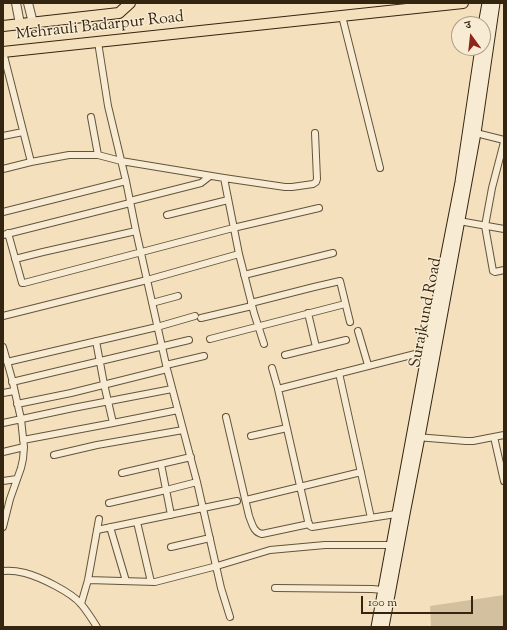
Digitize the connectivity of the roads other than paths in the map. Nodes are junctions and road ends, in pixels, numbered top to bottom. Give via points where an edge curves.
1 (16, 3) edge
2 (28, 3) edge
3 (130, 3) edge
4 (463, 3) edge
5 (486, 3) edge
6 (495, 3) edge
7 (342, 16) junction
8 (484, 16) edge
9 (33, 22) junction
10 (20, 24) junction
11 (3, 26) edge
12 (98, 42) junction
13 (3, 52) edge
14 (479, 56) edge
15 (91, 117) dead end
16 (23, 132) junction
17 (315, 133) dead end
18 (476, 133) junction
19 (3, 136) edge
20 (504, 141) edge
21 (98, 155) junction
22 (121, 160) junction
23 (31, 162) junction
24 (380, 168) dead end
25 (3, 169) edge
26 (210, 176) junction
27 (224, 178) junction
28 (126, 181) junction
29 (228, 200) junction
30 (130, 202) junction
31 (319, 208) dead end
32 (3, 212) edge
33 (167, 215) dead end
34 (459, 221) junction
35 (486, 226) junction
36 (233, 228) junction
37 (504, 229) edge
38 (136, 231) junction
39 (6, 234) edge
40 (141, 252) junction
41 (333, 253) dead end
42 (239, 254) junction
43 (15, 259) junction
44 (504, 270) edge
45 (244, 275) junction
46 (147, 280) junction
47 (178, 296) dead end
48 (152, 302) junction
49 (252, 304) junction
50 (345, 304) junction
51 (308, 313) junction
52 (3, 316) edge
53 (350, 322) dead end
54 (258, 326) junction
55 (157, 327) junction
56 (358, 331) dead end
57 (210, 339) dead end
58 (189, 340) dead end
59 (346, 340) dead end
60 (96, 341) junction
61 (264, 344) dead end
62 (162, 346) junction
63 (3, 347) edge
64 (316, 347) junction
65 (427, 351) junction
66 (285, 355) dead end
67 (204, 356) dead end
68 (100, 361) junction
69 (368, 365) junction
70 (6, 366) edge
71 (166, 367) junction
72 (272, 368) dead end
73 (339, 373) junction
74 (12, 382) junction
75 (104, 384) junction
76 (278, 388) junction
77 (172, 389) junction
78 (14, 391) junction
79 (3, 393) edge
80 (108, 402) junction
81 (17, 404) junction
82 (178, 410) junction
83 (226, 417) dead end
84 (21, 419) junction
85 (113, 423) junction
86 (3, 424) edge
87 (287, 428) junction
88 (183, 430) junction
89 (504, 435) edge
90 (251, 436) dead end
91 (416, 436) junction
92 (494, 437) junction
93 (23, 440) junction
94 (24, 447) junction
95 (3, 452) edge
96 (54, 455) dead end
97 (191, 457) junction
98 (161, 464) junction
99 (361, 472) junction
100 (122, 473) dead end
101 (18, 479) junction
102 (3, 481) edge
103 (504, 481) edge
104 (197, 482) junction
105 (300, 487) junction
106 (166, 490) junction
107 (246, 500) junction
108 (237, 501) dead end
109 (109, 503) dead end
110 (203, 508) junction
111 (396, 514) junction
112 (171, 515) junction
113 (99, 518) dead end
114 (371, 518) junction
115 (137, 522) junction
116 (309, 524) junction
117 (3, 527) edge
118 (110, 527) junction
119 (97, 530) junction
120 (210, 538) junction
121 (391, 545) junction
122 (171, 547) dead end
123 (216, 566) junction
124 (3, 571) edge
125 (88, 580) junction
126 (126, 581) junction
127 (151, 582) junction
128 (275, 588) dead end
129 (383, 590) junction
130 (81, 604) junction
131 (230, 617) dead end
132 (97, 627) edge
133 (376, 627) edge
134 (384, 627) edge

1 - 10 street
2 - 9 street
3 - 9 main road, Mehrauli Badarpur Road via 119,13
4 - 7 main road, Mehrauli Badarpur Road
5 - 8 main road
6 - 18 main road, Surajkund Road
7 - 12 main road, Mehrauli Badarpur Road
7 - 24 street
9 - 10 main road, Mehrauli Badarpur Road
10 - 11 main road, Mehrauli Badarpur Road
12 - 13 main road, Mehrauli Badarpur Road
12 - 22 street via 108,106
13 - 16 street
14 - 65 main road, Surajkund Road via 460,182
15 - 21 street
16 - 19 street
16 - 23 street
17 - 27 street via 317,179 313,184 285,187
18 - 20 street
18 - 34 main road, Surajkund Road
20 - 35 street via 492,188
21 - 22 street
21 - 23 street via 78,154
22 - 26 street
22 - 28 street
23 - 25 street
26 - 27 street
26 - 30 street via 201,183
27 - 29 street
28 - 30 street
28 - 32 street
29 - 33 street
29 - 36 street
30 - 38 street
30 - 39 street
31 - 36 street
34 - 35 street
34 - 91 main road, Surajkund Road
35 - 37 street
35 - 44 street via 493,271
36 - 40 street
36 - 42 street
38 - 40 street
38 - 43 street
39 - 43 street
40 - 43 street via 24,283
40 - 46 street
41 - 45 street
42 - 45 street
42 - 46 street
45 - 49 street
46 - 48 street
46 - 52 street
47 - 48 street
48 - 55 street
49 - 50 street via 340,281
49 - 54 street
49 - 55 street
50 - 51 street
50 - 53 street
51 - 54 street
51 - 64 street
54 - 57 street
54 - 61 street
55 - 60 street
55 - 62 street
56 - 69 street
58 - 62 street
59 - 64 street
60 - 68 street
60 - 70 street
62 - 68 street
62 - 71 street
63 - 70 street
64 - 66 street
65 - 69 street
65 - 91 main road, Surajkund Road
67 - 71 street
68 - 74 street
68 - 75 street
69 - 73 street
70 - 74 street
71 - 75 street
71 - 77 street
72 - 76 street
73 - 76 street
73 - 99 street
74 - 78 street
75 - 80 street
75 - 81 street
76 - 87 street
77 - 80 street
77 - 82 street
78 - 79 street
78 - 81 street
80 - 84 street
80 - 85 street
81 - 84 street
82 - 85 street
82 - 88 street
83 - 107 street
84 - 86 street
84 - 93 street
85 - 93 street
87 - 90 street
87 - 105 street
88 - 96 street
88 - 97 street
89 - 92 street
91 - 92 street via 466,441
91 - 111 main road, Surajkund Road
91 - 134 main road, Surajkund Road via 405,514
92 - 103 street
93 - 94 street
94 - 95 street
94 - 101 street via 24,459
97 - 98 street
97 - 104 street
98 - 100 street
98 - 106 street
99 - 105 street
99 - 114 street
101 - 102 street
101 - 117 street
104 - 106 street
104 - 110 street
105 - 107 street
105 - 116 street
106 - 109 street
106 - 112 street
107 - 116 street via 249,516 258,533
108 - 110 street
110 - 112 street
110 - 120 street
111 - 114 street
111 - 121 main road, Surajkund Road
112 - 115 street
113 - 119 street
114 - 116 street via 312,527
115 - 118 street
115 - 127 street
118 - 119 street
118 - 126 street
119 - 125 street
120 - 122 street
120 - 123 street
121 - 123 street via 325,545 270,550
121 - 129 main road, Surajkund Road
123 - 127 street
123 - 131 street
124 - 130 street via 25,573 46,581 74,597
125 - 126 street
125 - 130 street
126 - 127 street
128 - 129 street
129 - 133 main road, Surajkund Road
130 - 132 street

